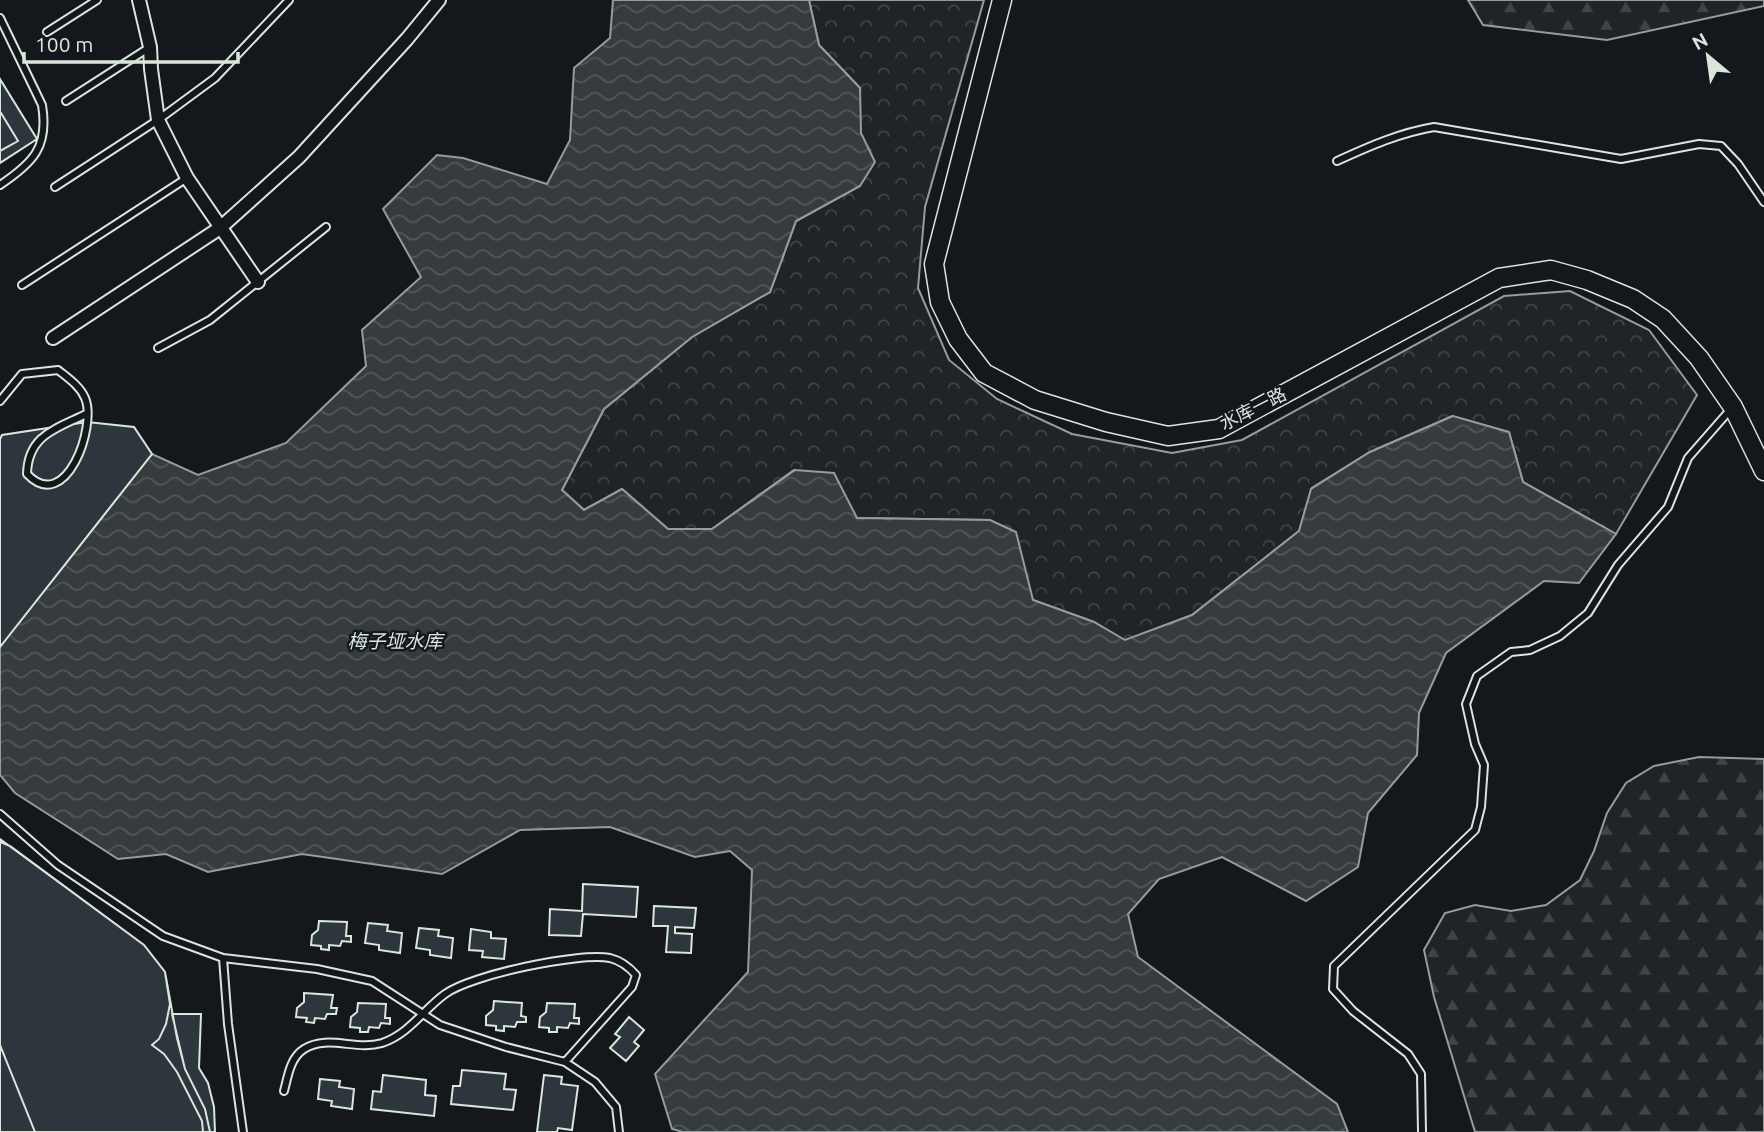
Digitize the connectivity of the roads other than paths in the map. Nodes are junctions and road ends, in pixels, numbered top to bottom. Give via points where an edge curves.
1 (97, 0) edge
2 (139, 0) edge
3 (289, 0) edge
4 (439, 0) edge
5 (1002, 0) edge
6 (0, 18) edge
7 (47, 32) dead end
8 (150, 47) junction
9 (66, 101) dead end
10 (158, 120) junction
11 (1338, 161) dead end
12 (187, 178) junction
13 (0, 185) edge
14 (55, 187) dead end
15 (1764, 202) edge
16 (326, 227) dead end
17 (220, 228) junction
18 (258, 282) junction
19 (22, 285) dead end
20 (53, 338) dead end
21 (158, 348) dead end
22 (0, 401) edge
23 (1733, 407) junction
24 (86, 414) junction
25 (1764, 471) edge
26 (0, 814) edge
27 (223, 958) junction
28 (423, 1015) junction
29 (565, 1062) junction
30 (284, 1091) dead end
31 (243, 1132) edge
32 (619, 1132) edge
33 (1422, 1132) edge

1 - 7 lane
2 - 8 street
3 - 10 lane via 215,78
4 - 17 street via 299,157
5 - 23 street, 水库一路 via 934,264 940,302 958,339 984,373 1035,400 1107,422 1168,436 1219,429 1499,278 1551,270 1633,299 1662,319 1699,358
6 - 13 lane via 42,105 44,119 37,154
8 - 9 lane
8 - 10 street
10 - 12 street
10 - 14 lane
11 - 15 lane via 1406,132 1434,127 1621,159 1699,144 1721,146
12 - 17 street
12 - 19 lane
16 - 18 lane
17 - 18 street
17 - 20 street
18 - 21 lane via 210,320
22 - 24 lane via 22,374 58,370 86,400
23 - 25 street, 水库一路
23 - 33 lane via 1688,458 1668,507 1618,565 1587,613 1560,636 1530,650 1511,652 1477,676 1466,704 1484,765 1475,830 1334,966 1333,989 1353,1012 1408,1054 1421,1074
24 - 24 lane via 36,442 27,459 27,474 34,482 51,484 66,478 86,436
26 - 27 lane via 58,865 115,906 163,936
27 - 28 lane via 372,981
27 - 31 lane
28 - 29 lane via 506,1047
28 - 29 lane via 445,994 502,973 594,957 626,964 636,975 632,987
28 - 30 lane via 400,1035 380,1044 318,1042 301,1050 291,1063
29 - 32 lane via 595,1082 616,1107

